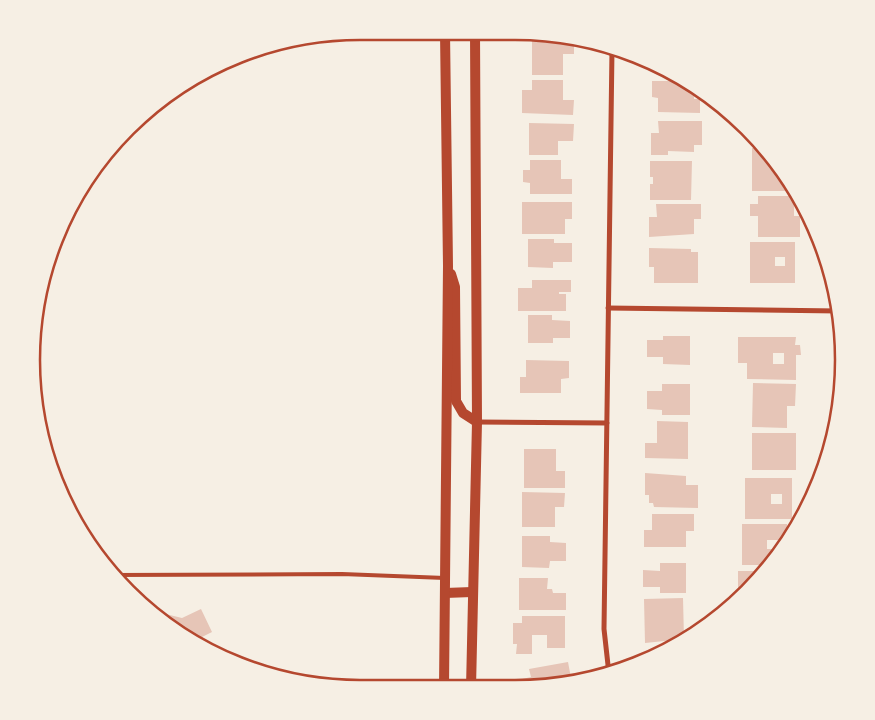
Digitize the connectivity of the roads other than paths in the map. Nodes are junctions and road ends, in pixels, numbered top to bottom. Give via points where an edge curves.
1 (445, 40) edge
2 (475, 40) edge
3 (612, 55) edge
4 (448, 266) junction
5 (608, 308) junction
6 (831, 313) edge
7 (477, 422) junction
8 (607, 423) junction
9 (123, 575) edge
10 (444, 578) junction
11 (472, 592) junction
12 (444, 593) junction
13 (608, 666) edge
14 (444, 680) edge
15 (471, 680) edge

1 - 4 main road
2 - 7 main road
3 - 5 street
4 - 7 main road via 455,286 456,401 463,413
4 - 10 main road
5 - 6 street
5 - 8 street
7 - 8 street
7 - 11 main road
8 - 13 street via 604,629
9 - 10 lane via 342,574
10 - 12 main road
11 - 12 main road
11 - 15 main road
12 - 14 main road

